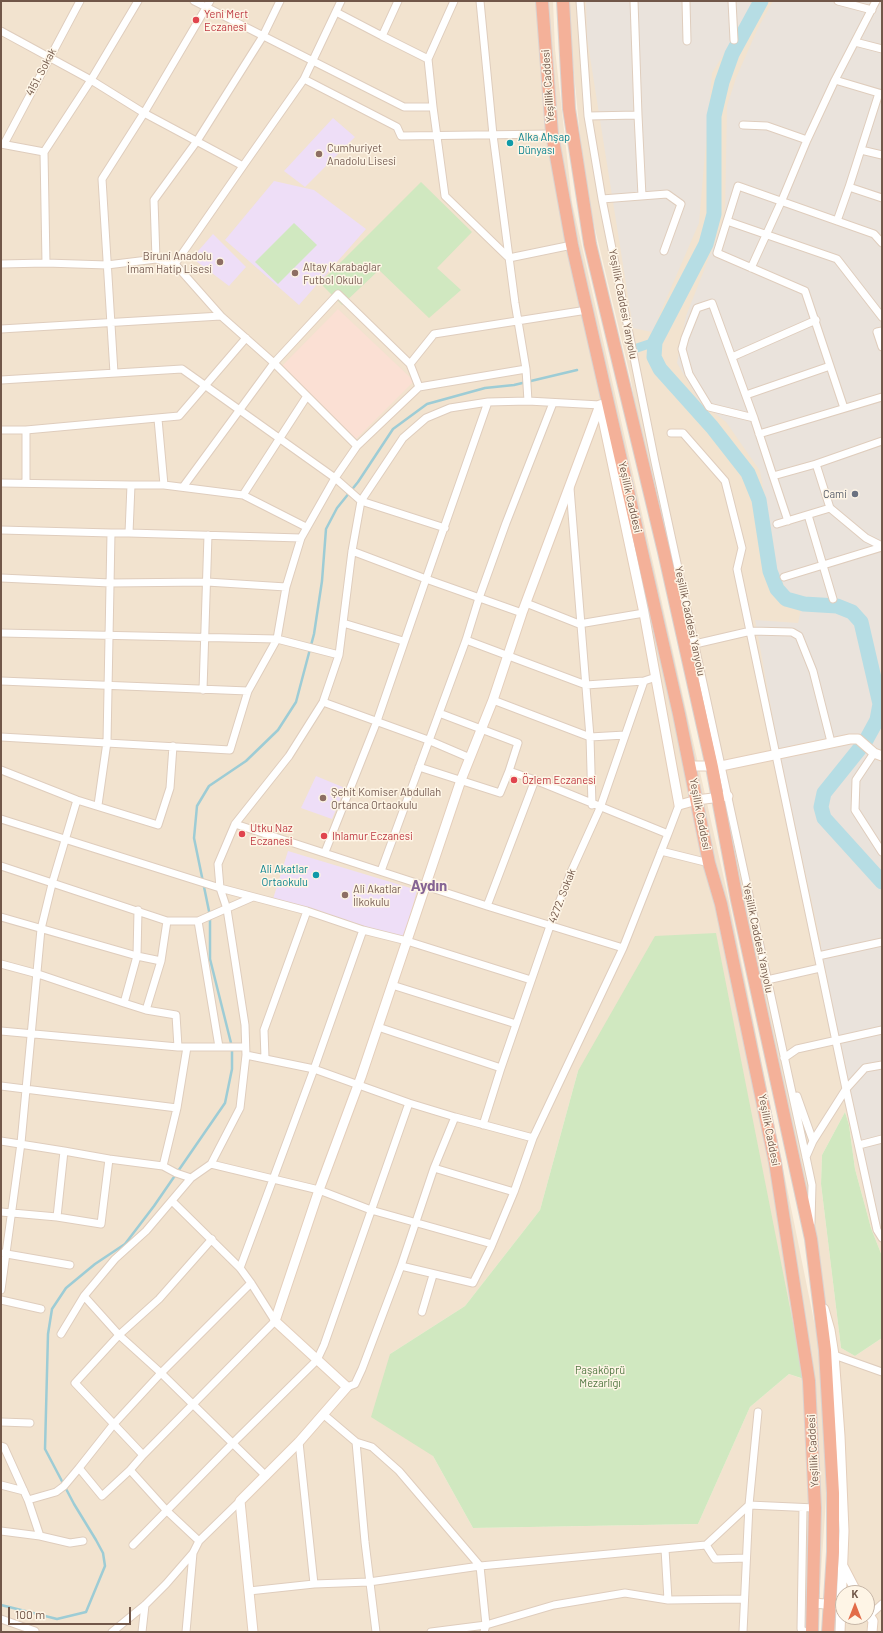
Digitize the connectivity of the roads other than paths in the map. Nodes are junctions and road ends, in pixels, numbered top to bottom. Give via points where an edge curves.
1 (80, 1) edge
2 (138, 1) edge
3 (194, 1) edge
4 (280, 1) edge
5 (341, 1) edge
6 (398, 1) edge
7 (454, 1) edge
8 (480, 1) edge
9 (563, 1) edge
10 (580, 1) edge
11 (634, 1) edge
12 (686, 1) edge
13 (732, 1) edge
14 (838, 1) edge
15 (539, 2) edge
16 (878, 3) edge
17 (208, 4) edge
18 (872, 10) junction
19 (336, 12) junction
20 (1, 31) edge
21 (263, 36) junction
22 (382, 36) junction
23 (734, 40) dead end
24 (687, 41) dead end
25 (854, 42) junction
26 (882, 49) edge
27 (49, 57) junction
28 (428, 59) junction
29 (313, 61) junction
30 (91, 80) junction
31 (304, 80) junction
32 (835, 80) junction
33 (880, 93) edge
34 (433, 107) junction
35 (144, 113) junction
36 (638, 115) junction
37 (588, 116) junction
38 (743, 125) dead end
39 (436, 134) junction
40 (552, 134) junction
41 (493, 135) junction
42 (807, 140) junction
43 (197, 141) junction
44 (2, 144) edge
45 (861, 150) junction
46 (44, 152) junction
47 (882, 156) edge
48 (243, 166) junction
49 (849, 187) junction
50 (642, 196) junction
51 (882, 198) edge
52 (602, 199) junction
53 (782, 200) junction
54 (837, 220) junction
55 (727, 221) junction
56 (767, 234) junction
57 (882, 243) edge
58 (572, 245) junction
59 (664, 251) dead end
60 (509, 258) junction
61 (156, 259) junction
62 (46, 263) junction
63 (1, 264) edge
64 (175, 264) junction
65 (107, 265) junction
66 (751, 268) junction
67 (587, 310) junction
68 (221, 316) junction
69 (882, 318) edge
70 (518, 320) junction
71 (816, 320) junction
72 (110, 324) junction
73 (1, 329) edge
74 (882, 331) edge
75 (246, 338) junction
76 (882, 347) edge
77 (732, 357) junction
78 (274, 363) junction
79 (410, 364) junction
80 (830, 366) junction
81 (526, 369) junction
82 (114, 374) junction
83 (1, 380) edge
84 (205, 385) junction
85 (419, 387) junction
86 (307, 396) junction
87 (746, 396) junction
88 (882, 397) edge
89 (528, 401) junction
90 (488, 402) junction
91 (553, 403) junction
92 (604, 404) junction
93 (844, 408) junction
94 (239, 410) junction
95 (754, 418) junction
96 (158, 419) junction
97 (1, 430) edge
98 (26, 430) junction
99 (671, 433) dead end
100 (759, 434) junction
101 (279, 438) junction
102 (882, 441) edge
103 (357, 446) junction
104 (816, 464) junction
105 (773, 476) junction
106 (335, 478) junction
107 (1, 483) edge
108 (26, 483) junction
109 (131, 485) junction
110 (164, 485) junction
111 (569, 486) junction
112 (183, 487) junction
113 (243, 495) junction
114 (361, 501) junction
115 (830, 508) junction
116 (808, 515) junction
117 (788, 521) junction
118 (777, 524) dead end
119 (306, 527) junction
120 (445, 528) junction
121 (1, 530) edge
122 (111, 533) junction
123 (129, 533) junction
124 (208, 535) junction
125 (301, 538) junction
126 (882, 546) edge
127 (352, 551) junction
128 (822, 564) junction
129 (784, 577) dead end
130 (1, 578) edge
131 (426, 579) junction
132 (207, 582) junction
133 (110, 583) junction
134 (286, 587) junction
135 (479, 598) junction
136 (833, 599) dead end
137 (526, 603) junction
138 (522, 613) junction
139 (644, 613) junction
140 (343, 623) junction
141 (579, 624) junction
142 (751, 631) junction
143 (1, 633) edge
144 (109, 635) junction
145 (204, 636) junction
146 (277, 639) junction
147 (466, 640) junction
148 (403, 641) junction
149 (694, 644) junction
150 (339, 655) junction
151 (508, 656) junction
152 (656, 677) junction
153 (1, 681) edge
154 (644, 681) junction
155 (586, 685) junction
156 (108, 686) junction
157 (203, 690) junction
158 (248, 691) junction
159 (493, 700) junction
160 (323, 702) junction
161 (438, 713) junction
162 (377, 721) junction
163 (482, 728) junction
164 (625, 735) junction
165 (1, 737) edge
166 (590, 737) junction
167 (428, 740) junction
168 (107, 742) junction
169 (831, 742) junction
170 (173, 746) junction
171 (876, 753) edge
172 (776, 754) junction
173 (470, 758) junction
174 (690, 766) junction
175 (716, 766) junction
176 (419, 767) junction
177 (1, 770) edge
178 (509, 770) junction
179 (462, 780) junction
180 (535, 780) junction
181 (722, 797) junction
182 (77, 800) junction
183 (697, 800) junction
184 (98, 805) junction
185 (592, 805) junction
186 (679, 805) junction
187 (600, 808) junction
188 (1, 819) edge
189 (235, 824) junction
190 (668, 834) junction
191 (65, 839) junction
192 (661, 851) junction
193 (325, 852) junction
194 (882, 852) edge
195 (709, 863) junction
196 (1, 866) edge
197 (380, 871) junction
198 (52, 884) junction
199 (427, 885) junction
200 (220, 888) junction
201 (253, 897) junction
202 (487, 906) junction
203 (227, 909) junction
204 (138, 910) junction
205 (307, 910) junction
206 (1, 917) edge
207 (168, 921) junction
208 (198, 921) junction
209 (550, 926) junction
210 (41, 929) junction
211 (363, 930) junction
212 (407, 941) junction
213 (882, 942) edge
214 (622, 948) junction
215 (137, 956) junction
216 (818, 956) junction
217 (161, 960) junction
218 (1, 964) edge
219 (820, 968) junction
220 (38, 974) junction
221 (530, 980) junction
222 (767, 980) junction
223 (392, 985) junction
224 (124, 1003) junction
225 (146, 1010) junction
226 (516, 1024) junction
227 (378, 1027) junction
228 (882, 1030) edge
229 (1, 1031) edge
230 (32, 1033) junction
231 (835, 1040) junction
232 (178, 1047) junction
233 (187, 1047) junction
234 (219, 1047) junction
235 (246, 1051) junction
236 (265, 1058) junction
237 (784, 1058) junction
238 (882, 1065) edge
239 (501, 1068) junction
240 (314, 1069) junction
241 (788, 1070) junction
242 (359, 1084) junction
243 (1, 1086) edge
244 (26, 1088) junction
245 (846, 1089) junction
246 (409, 1103) junction
247 (177, 1108) junction
248 (455, 1117) junction
249 (483, 1125) junction
250 (533, 1138) junction
251 (882, 1139) edge
252 (1, 1140) edge
253 (813, 1141) junction
254 (21, 1143) junction
255 (859, 1144) junction
256 (64, 1151) junction
257 (806, 1157) junction
258 (109, 1159) junction
259 (211, 1164) junction
260 (163, 1166) junction
261 (434, 1168) junction
262 (191, 1178) junction
263 (273, 1178) junction
264 (319, 1190) junction
265 (514, 1192) junction
266 (172, 1201) junction
267 (372, 1210) junction
268 (1, 1212) edge
269 (12, 1214) junction
270 (57, 1217) junction
271 (416, 1222) junction
272 (882, 1238) edge
273 (811, 1239) junction
274 (212, 1240) junction
275 (492, 1244) junction
276 (4, 1253) edge
277 (70, 1264) dead end
278 (401, 1266) junction
279 (240, 1268) junction
280 (433, 1275) junction
281 (251, 1283) junction
282 (817, 1284) junction
283 (1, 1290) edge
284 (84, 1296) junction
285 (1, 1300) edge
286 (42, 1309) dead end
287 (422, 1312) dead end
288 (274, 1321) junction
289 (61, 1334) dead end
290 (120, 1335) junction
291 (834, 1355) junction
292 (317, 1360) junction
293 (882, 1372) edge
294 (161, 1373) junction
295 (347, 1387) junction
296 (193, 1405) junction
297 (758, 1412) dead end
298 (323, 1414) junction
299 (1, 1422) edge
300 (30, 1423) dead end
301 (113, 1425) junction
302 (299, 1442) junction
303 (356, 1442) junction
304 (233, 1443) junction
305 (1, 1446) edge
306 (143, 1455) junction
307 (79, 1468) junction
308 (130, 1470) junction
309 (266, 1476) junction
310 (1, 1486) edge
311 (24, 1491) junction
312 (28, 1500) junction
313 (240, 1501) junction
314 (749, 1506) junction
315 (803, 1508) junction
316 (815, 1508) junction
317 (168, 1511) junction
318 (1, 1531) edge
319 (40, 1536) junction
320 (83, 1541) dead end
321 (199, 1541) junction
322 (133, 1545) dead end
323 (706, 1545) junction
324 (665, 1549) junction
325 (193, 1553) junction
326 (746, 1558) junction
327 (842, 1565) junction
328 (480, 1566) junction
329 (370, 1582) junction
330 (314, 1584) junction
331 (837, 1585) edge
332 (840, 1585) edge
333 (853, 1585) edge
334 (249, 1592) junction
335 (744, 1599) junction
336 (668, 1600) junction
337 (814, 1603) junction
338 (145, 1605) junction
339 (835, 1606) edge
340 (835, 1614) edge
341 (1, 1619) edge
342 (485, 1628) edge
343 (35, 1632) edge
344 (112, 1632) edge
345 (142, 1632) edge
346 (186, 1632) edge
347 (253, 1632) edge
348 (376, 1632) edge
349 (431, 1632) edge
350 (743, 1632) edge
351 (805, 1632) edge
352 (812, 1632) edge
353 (828, 1632) edge

1 - 27 street, 4151. Sokak
2 - 30 street
3 - 17 street
4 - 21 street
5 - 19 street
6 - 22 street
7 - 28 street
8 - 41 street
9 - 175 highway, Yeşillik Caddesi via 569,109 590,244
10 - 37 street, Yeşillik Caddesi Yanyolu
11 - 36 street
12 - 24 street
13 - 23 street
14 - 18 street
15 - 40 highway, Yeşillik Caddesi
16 - 18 street
17 - 21 street
17 - 35 street
18 - 25 street
19 - 22 street
19 - 29 street
20 - 27 street
21 - 29 street
21 - 43 street
22 - 28 street
25 - 26 street
25 - 32 street
27 - 30 street
27 - 44 street, 4151. Sokak
28 - 34 street
29 - 31 street
29 - 34 street via 404,107
30 - 35 street
30 - 46 street
31 - 39 street via 397,127 401,136
31 - 48 street
32 - 33 street
32 - 42 street
33 - 45 street
34 - 39 street
35 - 43 street
35 - 65 street via 102,179
36 - 37 street
36 - 50 street
37 - 52 street, Yeşillik Caddesi Yanyolu
38 - 42 street via 767,126
39 - 41 street
39 - 60 street via 445,196
40 - 41 street
40 - 58 highway, Yeşillik Caddesi
41 - 60 street
42 - 53 street
43 - 48 street
43 - 61 street via 154,200
44 - 46 street
45 - 47 street
45 - 49 street
46 - 62 street
48 - 64 street
49 - 51 street
49 - 54 street
50 - 52 street
50 - 59 street via 667,194 681,204
52 - 149 street, Yeşillik Caddesi Yanyolu via 654,462
53 - 54 street
53 - 55 street via 738,186
53 - 56 street
54 - 57 street via 874,234
55 - 56 street
55 - 66 street via 717,253
56 - 66 street
56 - 69 street via 837,258
58 - 60 street
58 - 67 highway, Yeşillik Caddesi
60 - 70 street
61 - 64 street
61 - 65 street
62 - 63 street
62 - 65 street
64 - 68 street
65 - 72 street
66 - 71 street via 805,291
67 - 70 street
67 - 92 highway, Yeşillik Caddesi
68 - 72 street
68 - 75 street
70 - 79 street via 434,334
70 - 81 street
71 - 77 street
71 - 80 street
72 - 73 street
72 - 82 street
74 - 76 street via 877,332
75 - 78 street
75 - 84 street
77 - 87 street
77 - 95 street via 712,303 697,308 682,349 688,374 709,407
78 - 79 street via 338,294
78 - 86 street
78 - 94 street
79 - 85 street
80 - 87 street
80 - 93 street
81 - 85 street
81 - 89 street
82 - 83 street
82 - 84 street via 182,369
84 - 94 street
84 - 96 street via 179,416
85 - 103 street
86 - 101 street
86 - 103 street
87 - 95 street
88 - 93 street
89 - 90 street
89 - 91 street
90 - 114 street via 450,408 426,418 403,438
90 - 120 street
91 - 92 street
91 - 135 street
92 - 111 street
92 - 139 street
92 - 174 highway, Yeşillik Caddesi
93 - 100 street
94 - 101 street
94 - 112 street
95 - 100 street
96 - 98 street
96 - 110 street
97 - 98 street
98 - 108 street
99 - 142 street via 683,432 725,481 742,548 737,569
100 - 105 street
101 - 106 street
101 - 113 street
102 - 104 street
103 - 106 street
104 - 105 street
104 - 115 street
105 - 117 street
106 - 114 street
106 - 119 street
107 - 108 street
108 - 109 street
109 - 110 street
109 - 123 street
110 - 112 street
111 - 137 street
111 - 141 street
112 - 113 street
113 - 119 street
114 - 120 street
114 - 127 street
115 - 116 street
115 - 126 street via 866,538
116 - 117 street
116 - 128 street
117 - 118 street
119 - 125 street
120 - 131 street
121 - 122 street
122 - 123 street
122 - 133 street
123 - 124 street
124 - 125 street
124 - 132 street
125 - 134 street
126 - 128 street
127 - 131 street
127 - 140 street
128 - 129 street
128 - 136 street
130 - 133 street
131 - 135 street
131 - 148 street
132 - 133 street
132 - 134 street
132 - 145 street
133 - 144 street
134 - 146 street
135 - 138 street
135 - 147 street
137 - 138 street
137 - 141 street
138 - 151 street
139 - 141 street
139 - 152 street
140 - 148 street
140 - 150 street
141 - 155 street
142 - 149 street
142 - 169 street via 792,632 799,636 813,672
142 - 172 street
143 - 144 street
144 - 145 street
144 - 156 street
145 - 146 street
145 - 157 street
146 - 150 street
146 - 158 street
147 - 151 street
147 - 161 street
148 - 162 street
149 - 175 street, Yeşillik Caddesi Yanyolu
150 - 160 street
151 - 155 street
151 - 159 street
152 - 154 street
152 - 186 street
153 - 156 street
154 - 155 street
154 - 164 street, 4272. Sokak
155 - 166 street
156 - 157 street
156 - 168 street
157 - 158 street
158 - 170 street via 230,750
159 - 163 street
159 - 166 street
160 - 162 street
160 - 189 street via 289,756
161 - 163 street
161 - 167 street
162 - 167 street
162 - 193 street
163 - 173 street
163 - 178 street via 518,743
164 - 166 street
164 - 187 street, 4272. Sokak
165 - 168 street
166 - 185 street
167 - 173 street
167 - 176 street
168 - 170 street
168 - 184 street
169 - 171 street via 858,739
169 - 172 street
170 - 184 street via 170,788 158,825
171 - 194 street via 856,780 855,810
172 - 175 street
172 - 216 street
173 - 179 street
174 - 175 street
174 - 183 highway, Yeşillik Caddesi
175 - 181 highway, Yeşillik Caddesi
176 - 179 street
176 - 197 street
177 - 182 street
178 - 179 street via 500,793
178 - 180 street
179 - 199 street
180 - 185 street
180 - 202 street
181 - 183 street
181 - 222 street, Yeşillik Caddesi Yanyolu
181 - 273 highway, Yeşillik Caddesi via 737,900
182 - 184 street
182 - 191 street
183 - 186 street
183 - 195 highway, Yeşillik Caddesi
185 - 187 street
186 - 190 street
187 - 190 street
187 - 209 street, 4272. Sokak
188 - 191 street
189 - 193 street
189 - 200 street via 218,864
190 - 192 street
191 - 198 street
191 - 200 street
192 - 195 street
192 - 214 street
193 - 197 street
195 - 316 highway, Yeşillik Caddesi via 721,904 776,1162 809,1381
196 - 198 street
197 - 199 street
198 - 204 street
198 - 210 street
199 - 202 street
199 - 212 street
200 - 201 street
200 - 203 street
201 - 203 street
201 - 205 street
202 - 209 street
203 - 208 street
203 - 235 street via 245,1025
204 - 207 street
204 - 215 street
205 - 211 street
205 - 236 street via 264,1030
206 - 210 street
207 - 208 street
207 - 217 street
208 - 234 street
209 - 214 street
209 - 221 street, 4272. Sokak
210 - 215 street
210 - 220 street
211 - 212 street
211 - 240 street
212 - 221 street
212 - 223 street
213 - 216 street
214 - 250 street
215 - 217 street
215 - 224 street
216 - 219 street
217 - 225 street
218 - 220 street
219 - 222 street
219 - 231 street
220 - 224 street
220 - 230 street
221 - 226 street, 4272. Sokak
222 - 237 street, Yeşillik Caddesi Yanyolu
223 - 226 street
223 - 227 street
224 - 225 street
225 - 232 street via 176,1014
226 - 239 street, 4272. Sokak
227 - 239 street
227 - 242 street
228 - 231 street
229 - 230 street
230 - 232 street
230 - 244 street
231 - 237 street via 797,1049
231 - 245 street
232 - 233 street
233 - 234 street
233 - 247 street
234 - 235 street
235 - 236 street
235 - 259 street via 240,1108
236 - 240 street
237 - 241 street, Yeşillik Caddesi Yanyolu
238 - 245 street via 865,1068
239 - 249 street, 4272. Sokak
240 - 242 street
240 - 263 street
241 - 253 street
241 - 257 street, Yeşillik Caddesi Yanyolu
242 - 246 street
242 - 264 street
243 - 244 street
244 - 247 street
244 - 254 street
245 - 253 street
245 - 255 street
246 - 248 street
246 - 267 street
247 - 260 street
248 - 249 street
248 - 261 street
249 - 250 street
250 - 265 street
251 - 255 street
252 - 254 street
253 - 257 street
254 - 256 street
254 - 269 street
255 - 272 street via 877,1230
256 - 258 street
256 - 270 street
257 - 273 street, Yeşillik Caddesi Yanyolu via 812,1185
258 - 260 street
258 - 270 street via 101,1224
259 - 262 street
259 - 263 street
260 - 262 street
261 - 265 street
261 - 271 street
262 - 266 street
263 - 264 street
263 - 279 street
264 - 267 street
264 - 288 street
265 - 275 street
266 - 274 street
266 - 284 street via 146,1231 115,1259
267 - 271 street
267 - 292 street
268 - 269 street
269 - 270 street
269 - 276 street
271 - 275 street
271 - 278 street
273 - 282 highway, Yeşillik Caddesi
274 - 279 street
274 - 290 street via 158,1299
275 - 280 street via 473,1283
276 - 277 street
276 - 283 street
278 - 280 street
278 - 295 street via 362,1369 355,1384
279 - 281 street
280 - 287 street
281 - 288 street
281 - 294 street
282 - 291 street
282 - 331 highway, Yeşillik Caddesi via 828,1387
284 - 289 street
284 - 290 street
285 - 286 street
288 - 292 street
288 - 296 street
290 - 294 street
290 - 301 street via 74,1383
291 - 293 street
291 - 327 street via 841,1443 844,1531
292 - 295 street
292 - 304 street
294 - 296 street
294 - 301 street
295 - 298 street
296 - 304 street
296 - 306 street
297 - 314 street
298 - 302 street
298 - 303 street
299 - 300 street
301 - 306 street
301 - 307 street
302 - 309 street
302 - 330 street
303 - 328 street via 372,1447 399,1471
303 - 329 street
304 - 309 street
304 - 317 street
305 - 311 street via 4,1447
306 - 308 street
307 - 308 street via 102,1496
307 - 312 street via 56,1492
308 - 317 street
309 - 313 street
310 - 311 street
311 - 312 street
312 - 319 street
313 - 321 street
313 - 334 street
314 - 315 street
314 - 323 street
314 - 326 street
315 - 316 street
315 - 351 street via 801,1629
316 - 337 highway, Yeşillik Caddesi
317 - 321 street
317 - 322 street
318 - 319 street
319 - 320 street via 70,1543
321 - 325 street
323 - 324 street
323 - 326 street via 715,1559
324 - 328 street
324 - 336 street
325 - 338 street
325 - 346 street
326 - 335 street
327 - 332 street
327 - 333 street
328 - 329 street
328 - 342 street
329 - 330 street
329 - 348 street
330 - 334 street
334 - 347 street
335 - 336 street
335 - 350 street
336 - 342 street via 625,1593 554,1605
337 - 339 street
337 - 352 highway, Yeşillik Caddesi
338 - 344 street
338 - 345 street
340 - 353 highway, Yeşillik Caddesi
341 - 343 street
342 - 349 street

